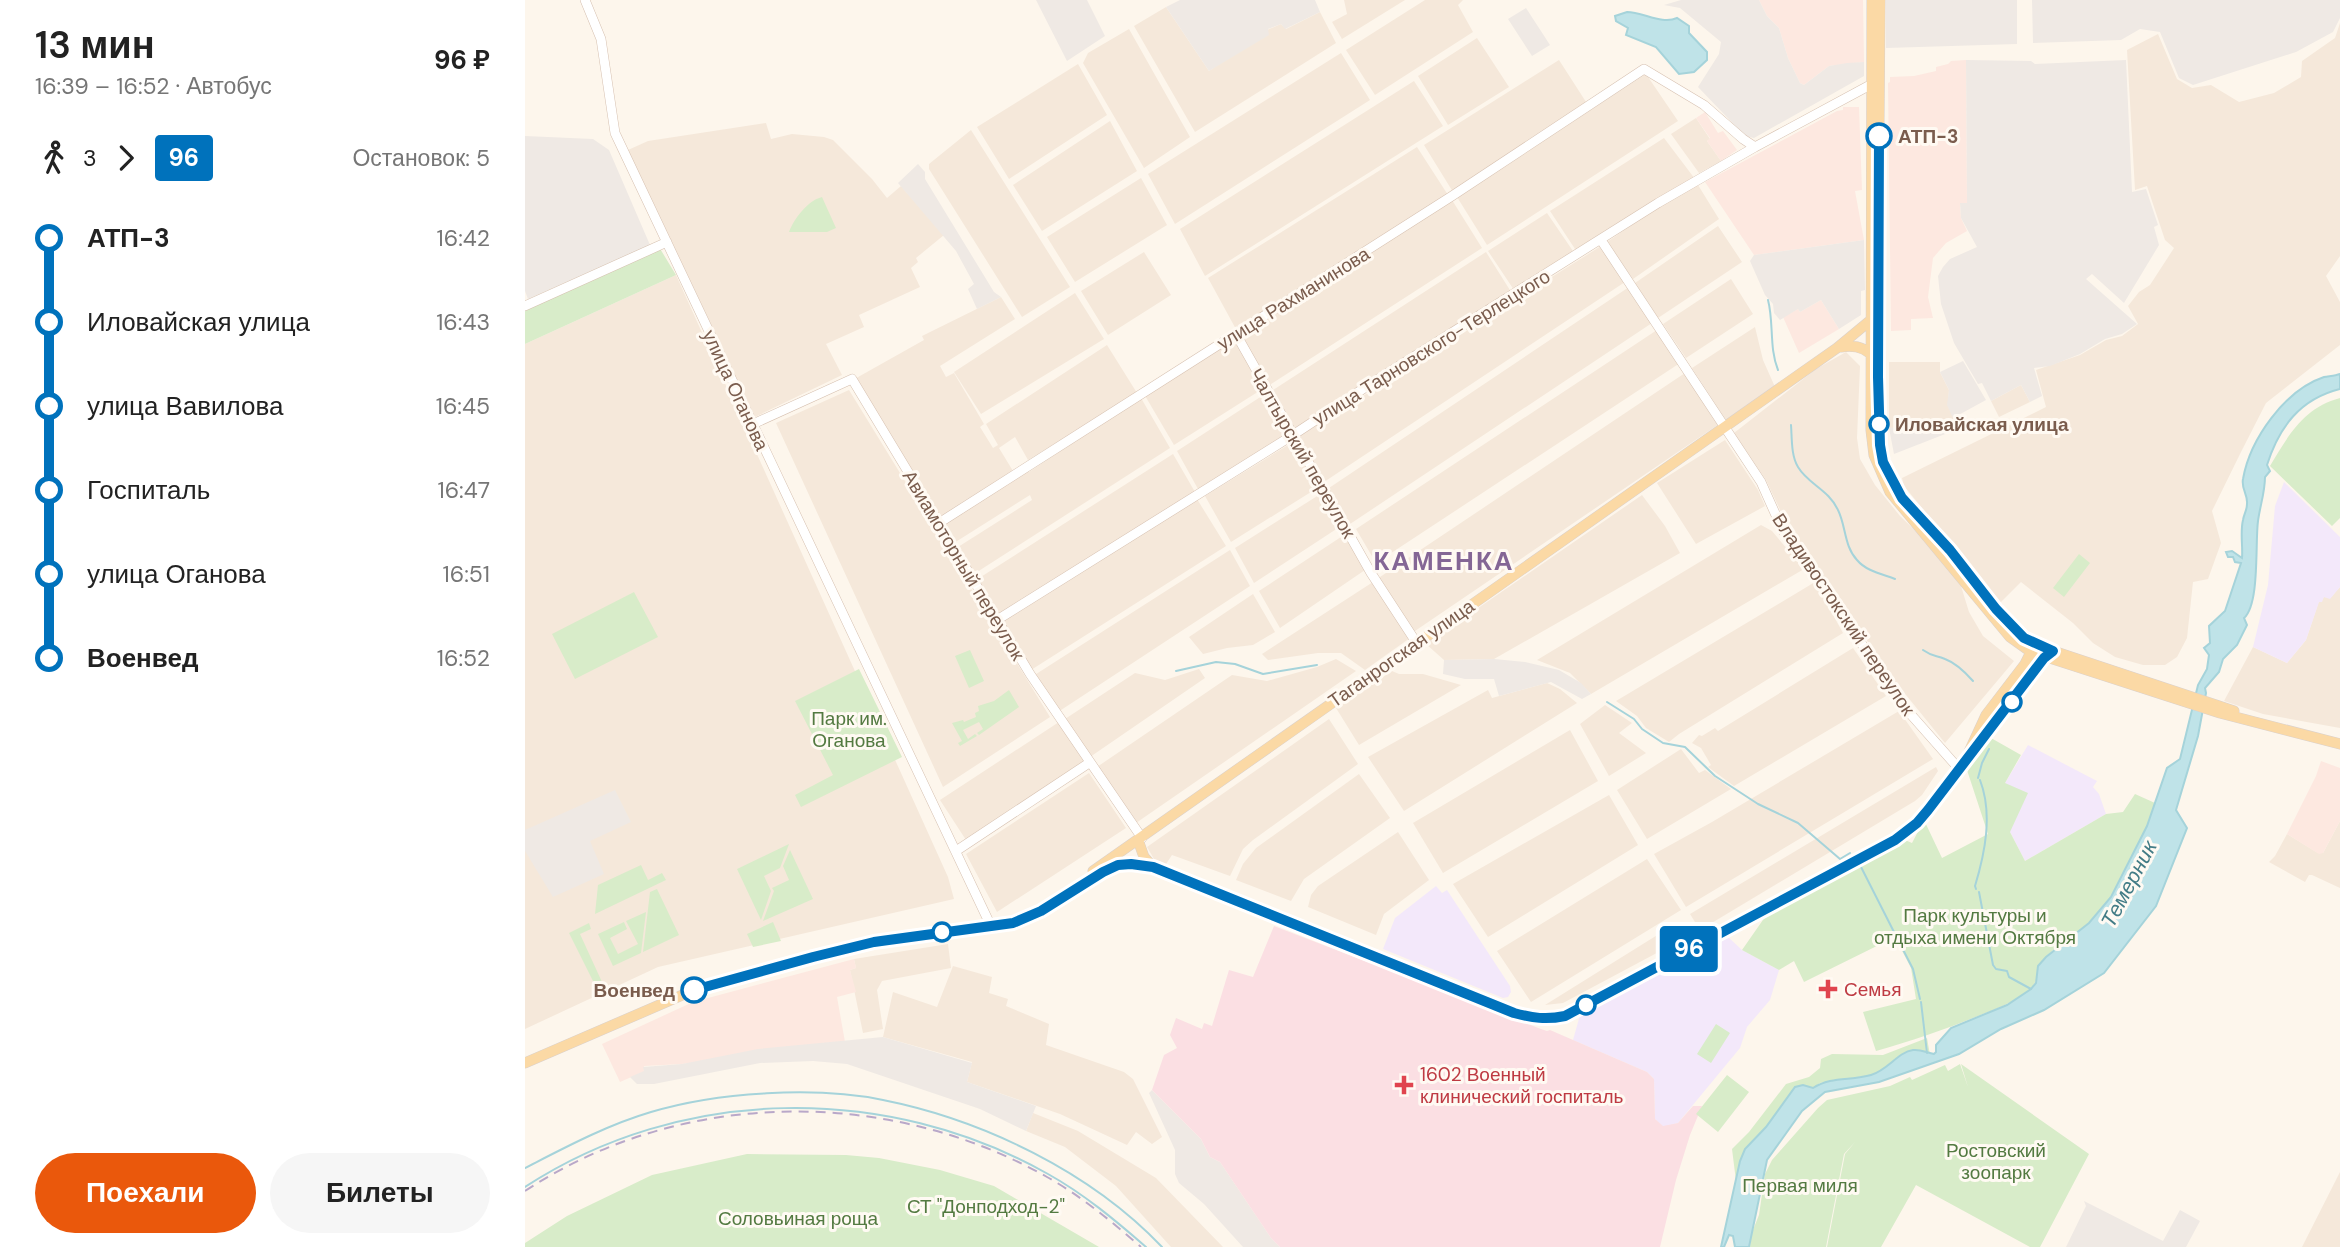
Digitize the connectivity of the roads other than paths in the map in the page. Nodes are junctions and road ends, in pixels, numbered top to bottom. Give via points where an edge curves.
1 (585, 0) edge
2 (1873, 0) edge
3 (1880, 0) edge
4 (1872, 85) junction
5 (1755, 147) junction
6 (1601, 240) junction
7 (667, 242) junction
8 (525, 306) edge
9 (1872, 319) junction
10 (1236, 334) junction
11 (1837, 348) junction
12 (1874, 358) junction
13 (753, 424) junction
14 (1723, 427) junction
15 (1293, 435) junction
16 (939, 523) junction
17 (997, 620) junction
18 (1416, 642) junction
19 (2033, 648) junction
20 (2048, 655) junction
21 (2011, 683) junction
22 (2006, 710) junction
23 (2335, 739) edge
24 (1089, 763) junction
25 (1960, 770) junction
26 (1140, 839) junction
27 (956, 851) junction
28 (1153, 867) junction
29 (990, 925) junction
30 (611, 1021) junction
31 (525, 1057) edge
32 (525, 1063) edge

1 - 7 street, улица Оганова via 601,38 615,133
2 - 4 main road
3 - 12 main road
4 - 5 street, улица Тарновского-Терлецкого
4 - 9 main road
5 - 6 street, улица Тарновского-Терлецкого
5 - 10 street, улица Рахманинова via 1704,105 1644,69
6 - 14 street, Владивостокский переулок
6 - 15 street, улица Тарновского-Терлецкого
7 - 8 street
7 - 13 street, улица Оганова
9 - 11 main road, Таганрогская улица
9 - 12 main road
10 - 15 street, Чалтырский переулок
10 - 16 street, улица Рахманинова
11 - 12 main road via 1851,345
11 - 14 main road, Таганрогская улица
12 - 19 main road via 1880,445 1896,488
13 - 16 street, Авиамоторный переулок via 852,379
13 - 27 street, улица Оганова
14 - 18 main road, Таганрогская улица
14 - 25 street, Владивостокский переулок via 1761,482 1783,531 1898,700
15 - 17 street, улица Тарновского-Терлецкого
15 - 18 street, Чалтырский переулок
16 - 17 street, Авиамоторный переулок
17 - 24 street, Авиамоторный переулок
18 - 26 main road, Таганрогская улица
19 - 20 main road
19 - 21 main road
20 - 22 main road
20 - 23 main road via 2221,710
21 - 22 main road
21 - 25 main road via 1986,715
22 - 25 main road
24 - 26 street, Авиамоторный переулок
24 - 27 street
25 - 28 main road, Таганрогская улица via 1917,823 1895,840 1565,1016 1550,1019 1514,1013
26 - 28 main road via 1142,854
26 - 29 main road, Таганрогская улица via 1039,906
27 - 29 street, улица Оганова
28 - 29 main road, Таганрогская улица via 1118,865 1041,911 1013,923
29 - 30 main road, Таганрогская улица via 874,939 694,990
30 - 31 main road, Таганрогская улица
30 - 32 main road, Таганрогская улица

